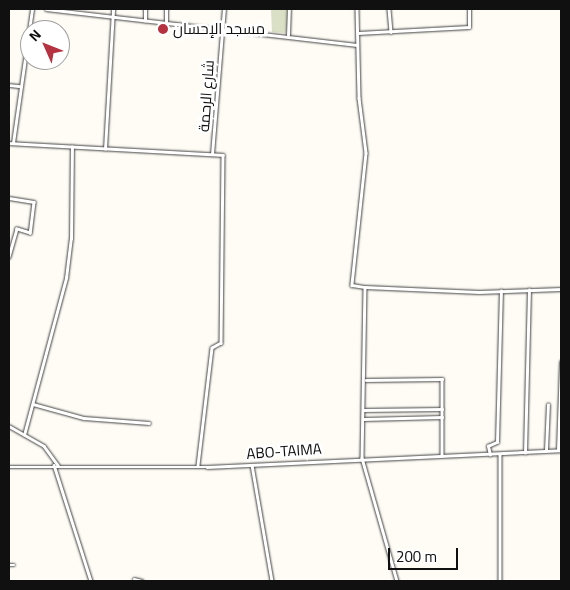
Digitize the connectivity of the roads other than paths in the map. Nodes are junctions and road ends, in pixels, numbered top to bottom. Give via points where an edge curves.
1 (32, 9) edge
2 (46, 9) edge
3 (113, 9) edge
4 (145, 9) edge
5 (166, 9) edge
6 (224, 9) edge
7 (289, 9) edge
8 (357, 9) edge
9 (389, 9) edge
10 (469, 9) edge
11 (113, 15) junction
12 (145, 20) junction
13 (166, 22) junction
14 (222, 30) junction
15 (390, 32) junction
16 (358, 33) junction
17 (288, 35) junction
18 (357, 45) junction
19 (9, 85) edge
20 (19, 86) junction
21 (9, 143) edge
22 (13, 143) junction
23 (72, 147) junction
24 (105, 149) junction
25 (212, 154) junction
26 (9, 198) edge
27 (9, 257) edge
28 (366, 287) junction
29 (561, 289) edge
30 (529, 290) junction
31 (501, 291) junction
32 (561, 362) edge
33 (366, 380) junction
34 (33, 404) junction
35 (548, 405) dead end
36 (442, 409) junction
37 (364, 410) junction
38 (442, 417) junction
39 (364, 419) junction
40 (148, 423) dead end
41 (9, 426) edge
42 (24, 435) junction
43 (546, 450) junction
44 (560, 450) edge
45 (525, 453) junction
46 (442, 455) junction
47 (490, 455) junction
48 (500, 455) junction
49 (362, 458) junction
50 (58, 465) junction
51 (252, 465) junction
52 (54, 466) junction
53 (198, 466) junction
54 (9, 467) edge
55 (9, 565) edge
56 (14, 565) dead end
57 (134, 579) dead end
58 (91, 581) edge
59 (142, 581) edge
60 (272, 581) edge
61 (397, 581) edge
62 (500, 581) edge

1 - 20 street
2 - 11 street
3 - 11 street
4 - 12 street
5 - 13 street
6 - 14 street, شارع الرحمة
7 - 17 street
8 - 16 street
9 - 15 street
10 - 15 street via 469,27
11 - 12 street
11 - 24 street
12 - 13 street
13 - 14 street
14 - 17 street
14 - 25 street, شارع الرحمة
15 - 16 street
16 - 18 street
17 - 18 street
18 - 28 street via 366,153 352,285
19 - 20 street
20 - 22 street
21 - 22 street
22 - 23 street
23 - 24 street
23 - 34 street via 71,239 66,278
24 - 25 street
25 - 53 street via 223,155 222,330 221,343 212,348
26 - 27 street via 34,202 30,232 17,229
28 - 31 street
28 - 33 street
29 - 30 street
30 - 31 street
30 - 45 street
31 - 47 street via 496,442 488,446
32 - 44 street
33 - 36 street via 442,378
33 - 37 street
34 - 40 street via 84,418
34 - 42 street
35 - 43 street
36 - 37 street
36 - 38 street
37 - 39 street
38 - 39 street
38 - 46 street
39 - 49 street
41 - 42 street
42 - 50 street via 44,446
43 - 44 street, ABO-TAIMA
43 - 45 street, ABO-TAIMA
45 - 48 street, ABO-TAIMA
46 - 47 street, ABO-TAIMA
46 - 49 street, ABO-TAIMA
47 - 48 street, ABO-TAIMA
48 - 62 street
49 - 51 street, ABO-TAIMA
49 - 61 street
50 - 52 street, ABO-TAIMA
50 - 53 street, ABO-TAIMA
51 - 53 street, ABO-TAIMA
51 - 60 street
52 - 54 street, ABO-TAIMA
52 - 58 street
55 - 56 street
57 - 59 street

